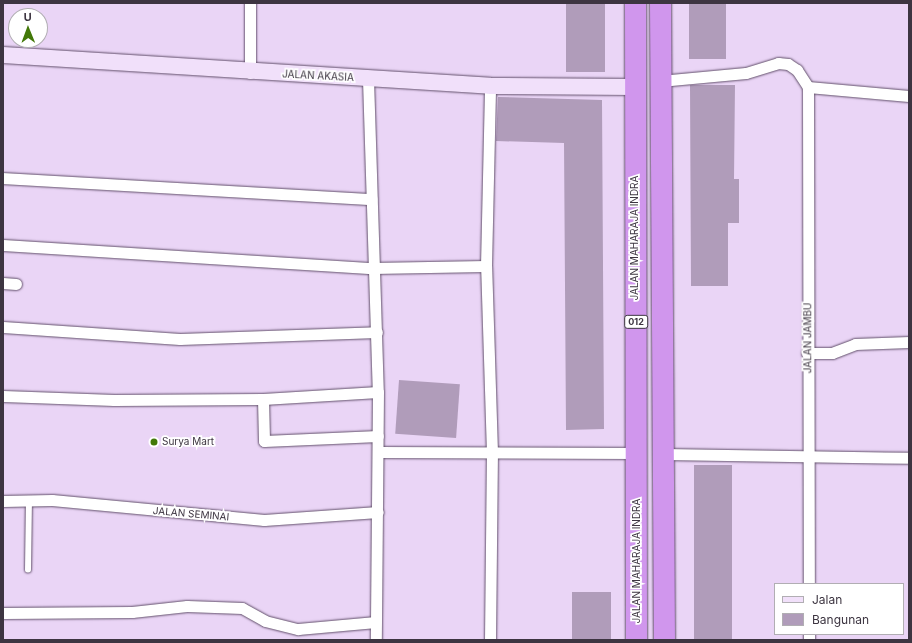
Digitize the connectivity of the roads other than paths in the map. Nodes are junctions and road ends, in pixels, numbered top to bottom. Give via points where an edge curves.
1 (250, 3) edge
2 (635, 3) edge
3 (660, 3) edge
4 (3, 55) edge
5 (250, 72) junction
6 (368, 79) junction
7 (660, 81) junction
8 (490, 86) junction
9 (634, 87) junction
10 (809, 89) junction
11 (909, 96) edge
12 (3, 178) edge
13 (371, 198) junction
14 (3, 245) edge
15 (486, 266) junction
16 (372, 268) junction
17 (3, 283) edge
18 (16, 284) dead end
19 (3, 327) edge
20 (376, 332) junction
21 (909, 342) edge
22 (807, 353) junction
23 (378, 392) junction
24 (3, 396) edge
25 (263, 399) junction
26 (378, 436) junction
27 (378, 452) junction
28 (492, 453) junction
29 (636, 453) junction
30 (664, 454) junction
31 (808, 455) junction
32 (909, 458) edge
33 (3, 502) edge
34 (29, 502) junction
35 (378, 512) junction
36 (638, 552) junction
37 (664, 552) junction
38 (28, 570) dead end
39 (809, 583) edge
40 (3, 613) edge
41 (376, 622) junction
42 (376, 640) edge
43 (490, 640) edge
44 (636, 640) edge
45 (664, 640) edge

1 - 5 street
2 - 9 highway, JALAN MAHARAJA INDRA / 012
3 - 7 highway, 012
4 - 5 street, JALAN AKASIA
5 - 6 street, JALAN AKASIA
6 - 8 street, JALAN AKASIA
6 - 13 street
7 - 10 street via 746,74 778,63 788,64 797,70
7 - 30 highway, 012
8 - 9 street, JALAN AKASIA
8 - 15 street
9 - 29 highway, JALAN MAHARAJA INDRA / 012
10 - 11 street
10 - 22 street, JALAN JAMBU
12 - 13 street
13 - 16 street
14 - 16 street
15 - 16 street
15 - 28 street
16 - 20 street
17 - 18 street
19 - 20 street via 180,339
20 - 23 street
21 - 22 street via 855,344 832,353
22 - 31 street, JALAN JAMBU
23 - 25 street
23 - 26 street
24 - 25 street via 114,400
25 - 26 street via 264,442
26 - 27 street
27 - 28 street
27 - 35 street
28 - 29 street
28 - 43 street
29 - 36 highway, JALAN MAHARAJA INDRA / 012
30 - 31 street
30 - 37 highway, 012
31 - 32 street
31 - 39 street, JALAN JAMBU
33 - 34 street, JALAN SEMINAI
34 - 35 street, JALAN SEMINAI via 52,500 264,520
34 - 38 lane
35 - 41 street
36 - 37 highway
36 - 44 highway, JALAN MAHARAJA INDRA / 012
37 - 45 highway, 012
40 - 41 street via 132,612 187,606 242,608 265,621 298,629
41 - 42 street

